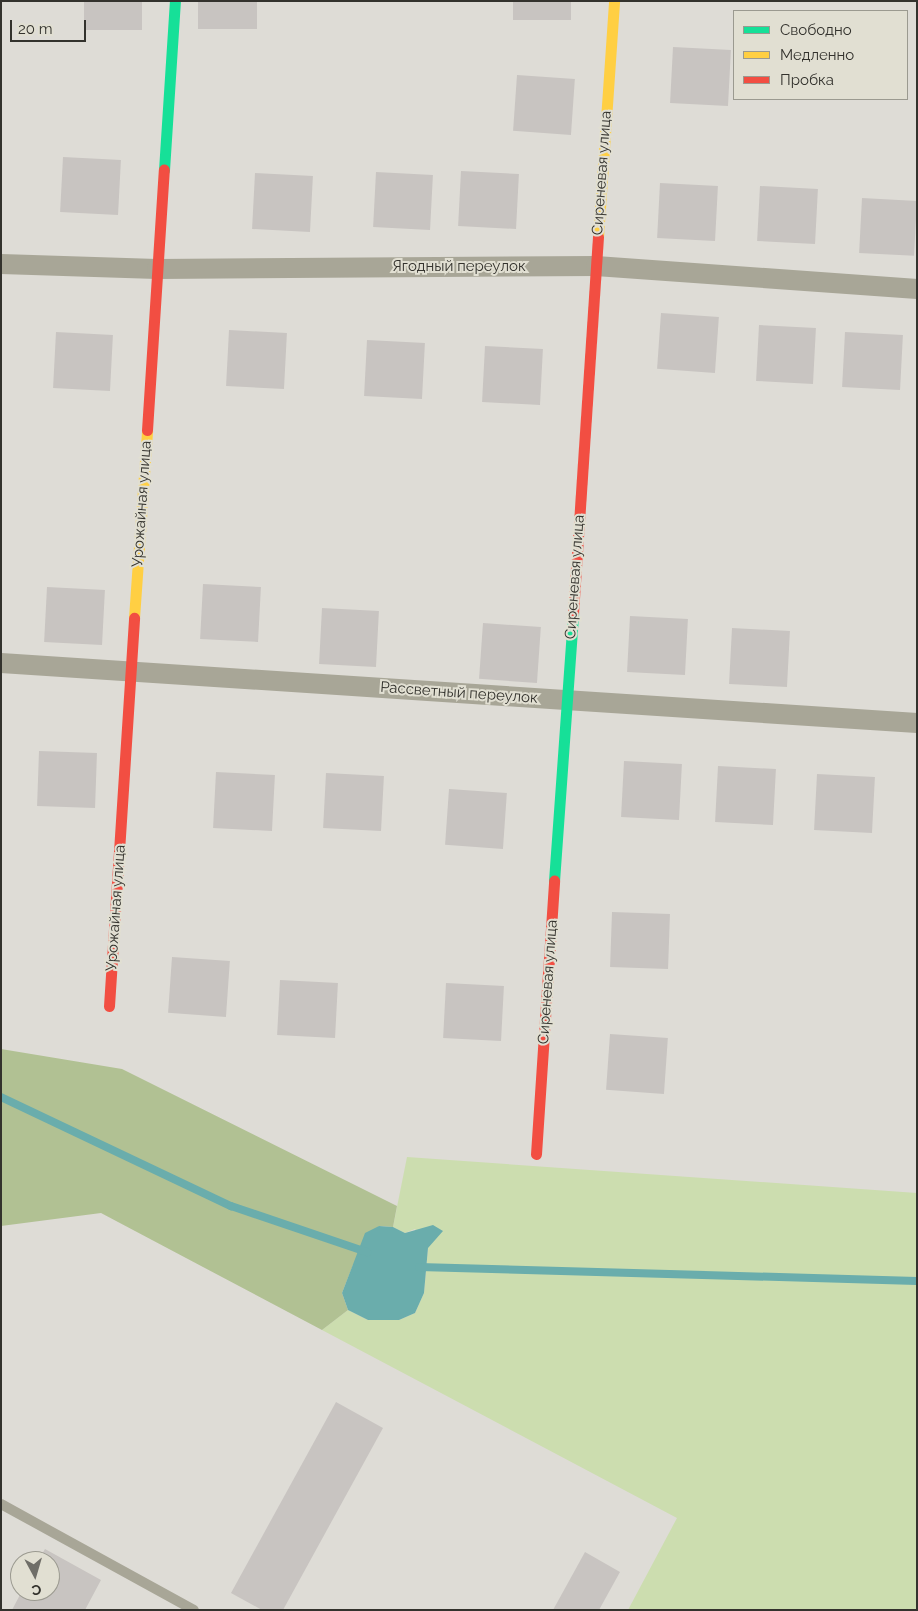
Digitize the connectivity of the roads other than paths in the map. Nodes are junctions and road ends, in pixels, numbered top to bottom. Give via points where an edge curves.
1 (174, 1) edge
2 (614, 1) edge
3 (1, 264) edge
4 (596, 266) junction
5 (157, 269) junction
6 (917, 289) edge
7 (1, 663) edge
8 (131, 671) junction
9 (567, 700) junction
10 (917, 723) edge
11 (109, 1006) dead end
12 (536, 1154) dead end
13 (1, 1504) edge
14 (194, 1610) edge

1 - 5 street, Урожайная улица
2 - 4 street, Сиреневая улица
3 - 5 street, Ягодный переулок
4 - 5 street, Ягодный переулок
4 - 6 street, Ягодный переулок
4 - 9 street, Сиреневая улица
5 - 8 street, Урожайная улица
7 - 8 street, Рассветный переулок
8 - 9 street, Рассветный переулок
8 - 11 street, Урожайная улица
9 - 10 street, Рассветный переулок
9 - 12 street, Сиреневая улица
13 - 14 lane

